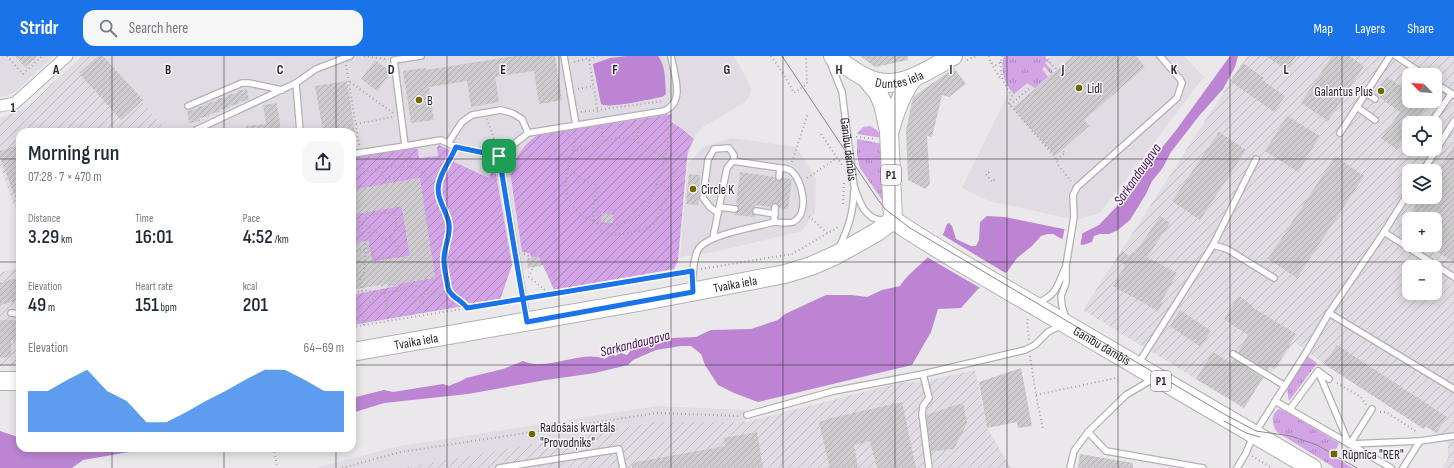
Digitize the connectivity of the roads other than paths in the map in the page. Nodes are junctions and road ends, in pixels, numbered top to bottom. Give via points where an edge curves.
1 (67, 56) edge
2 (350, 56) edge
3 (421, 56) edge
4 (564, 56) edge
5 (671, 56) edge
6 (827, 56) edge
7 (833, 56) edge
8 (953, 56) edge
9 (1160, 56) edge
10 (1390, 56) edge
11 (1396, 56) edge
12 (394, 58) edge
13 (1414, 68) edge
14 (866, 78) junction
15 (913, 78) junction
16 (296, 83) junction
17 (1442, 88) edge
18 (282, 90) junction
19 (1366, 93) junction
20 (1453, 95) edge
21 (1375, 100) dead end
22 (0, 106) edge
23 (188, 106) dead end
24 (1357, 107) junction
25 (1436, 116) edge
26 (1375, 120) dead end
27 (1454, 122) edge
28 (576, 125) junction
29 (200, 128) edge
30 (300, 128) edge
31 (528, 133) junction
32 (1340, 133) dead end
33 (890, 136) junction
34 (448, 143) junction
35 (405, 146) junction
36 (356, 154) edge
37 (499, 156) junction
38 (1256, 159) dead end
39 (733, 161) junction
40 (1427, 164) edge
41 (780, 168) junction
42 (779, 177) dead end
43 (854, 186) junction
44 (1402, 203) edge
45 (735, 209) dead end
46 (719, 210) junction
47 (756, 211) dead end
48 (893, 220) junction
49 (774, 222) junction
50 (1384, 232) junction
51 (713, 238) junction
52 (1213, 245) junction
53 (836, 255) junction
54 (1066, 263) junction
55 (1454, 277) edge
56 (1274, 278) dead end
57 (693, 292) junction
58 (1028, 307) junction
59 (11, 313) dead end
60 (1329, 313) junction
61 (16, 314) edge
62 (527, 322) junction
63 (1068, 325) junction
64 (356, 351) edge
65 (1233, 354) dead end
66 (1136, 365) junction
67 (1318, 371) junction
68 (923, 374) junction
69 (1156, 378) junction
70 (1329, 379) dead end
71 (0, 381) edge
72 (16, 382) edge
73 (1285, 386) junction
74 (1454, 389) edge
75 (1275, 401) junction
76 (1290, 409) junction
77 (1372, 409) dead end
78 (747, 415) road end
79 (1088, 432) junction
80 (1254, 434) junction
81 (1454, 436) edge
82 (1420, 441) junction
83 (1350, 444) junction
84 (499, 468) edge
85 (623, 468) edge
86 (929, 468) edge
87 (1070, 468) edge
88 (1203, 468) edge
89 (1237, 468) edge
90 (1312, 468) edge
91 (1391, 468) edge
92 (1403, 468) edge

1 - 22 street via 15,103
2 - 16 lane via 316,69
3 - 12 lane
4 - 28 lane
5 - 28 lane via 677,88 676,99 671,108 664,112
6 - 43 lane, Ganību dambis via 842,92
7 - 14 main road, P1
8 - 15 main road, Duntes iela
9 - 54 lane via 1182,83 1177,98 1077,187 1073,195 1073,223
10 - 19 lane
11 - 13 lane
12 - 35 lane
14 - 15 main road, Duntes iela via 879,83 897,83
14 - 33 main road, P1 via 884,104
15 - 33 main road via 899,101
16 - 18 lane
16 - 30 lane
17 - 20 lane
18 - 23 lane via 242,83
18 - 29 lane
19 - 21 lane
19 - 24 lane
20 - 25 lane
24 - 26 lane
24 - 32 lane
27 - 40 lane
28 - 31 lane
31 - 34 lane via 522,119 501,110 472,116 462,122
31 - 37 lane
33 - 48 main road, P1
34 - 35 lane via 441,140
34 - 37 lane
35 - 36 lane
37 - 62 lane
38 - 52 lane
39 - 41 lane
39 - 46 lane via 727,168
39 - 46 lane via 734,155 729,148 714,149 708,160 703,198 710,207
41 - 42 lane
41 - 49 lane via 790,170 800,183 803,211 799,218 792,222
43 - 48 lane, Ganību dambis via 866,214 873,219
43 - 53 lane via 850,223
44 - 50 lane
45 - 46 lane
46 - 51 lane
47 - 49 lane via 775,211
48 - 53 main road, Tvaika iela
48 - 58 main road, Ganību dambis / P1
49 - 51 lane
50 - 55 lane
50 - 60 lane
51 - 57 lane via 699,247 692,271
52 - 56 lane via 1227,249
52 - 66 lane
53 - 57 main road, Tvaika iela via 785,274
54 - 58 lane via 1055,291
54 - 63 lane via 1066,283 1061,301
57 - 62 main road, Tvaika iela
58 - 63 main road, Ganību dambis / P1
59 - 61 lane
60 - 73 lane
60 - 74 lane
62 - 64 main road, Tvaika iela
63 - 66 main road, Ganību dambis / P1
63 - 68 lane via 1048,332 1029,349
65 - 73 lane
66 - 69 main road, Ganību dambis / P1
67 - 70 lane
67 - 76 lane
67 - 83 lane
68 - 78 lane via 834,391
68 - 86 lane via 930,398 923,406 922,414
69 - 79 lane via 1126,395
69 - 80 main road, Ganību dambis / P1
71 - 72 main road
73 - 75 lane
75 - 76 lane
75 - 80 lane
76 - 83 lane
77 - 83 lane
79 - 87 lane via 1074,451
79 - 88 lane via 1106,451
80 - 89 lane
80 - 90 main road, Ganību dambis / P1
81 - 82 lane
82 - 83 lane
82 - 92 lane
83 - 91 lane
84 - 85 lane via 619,449

